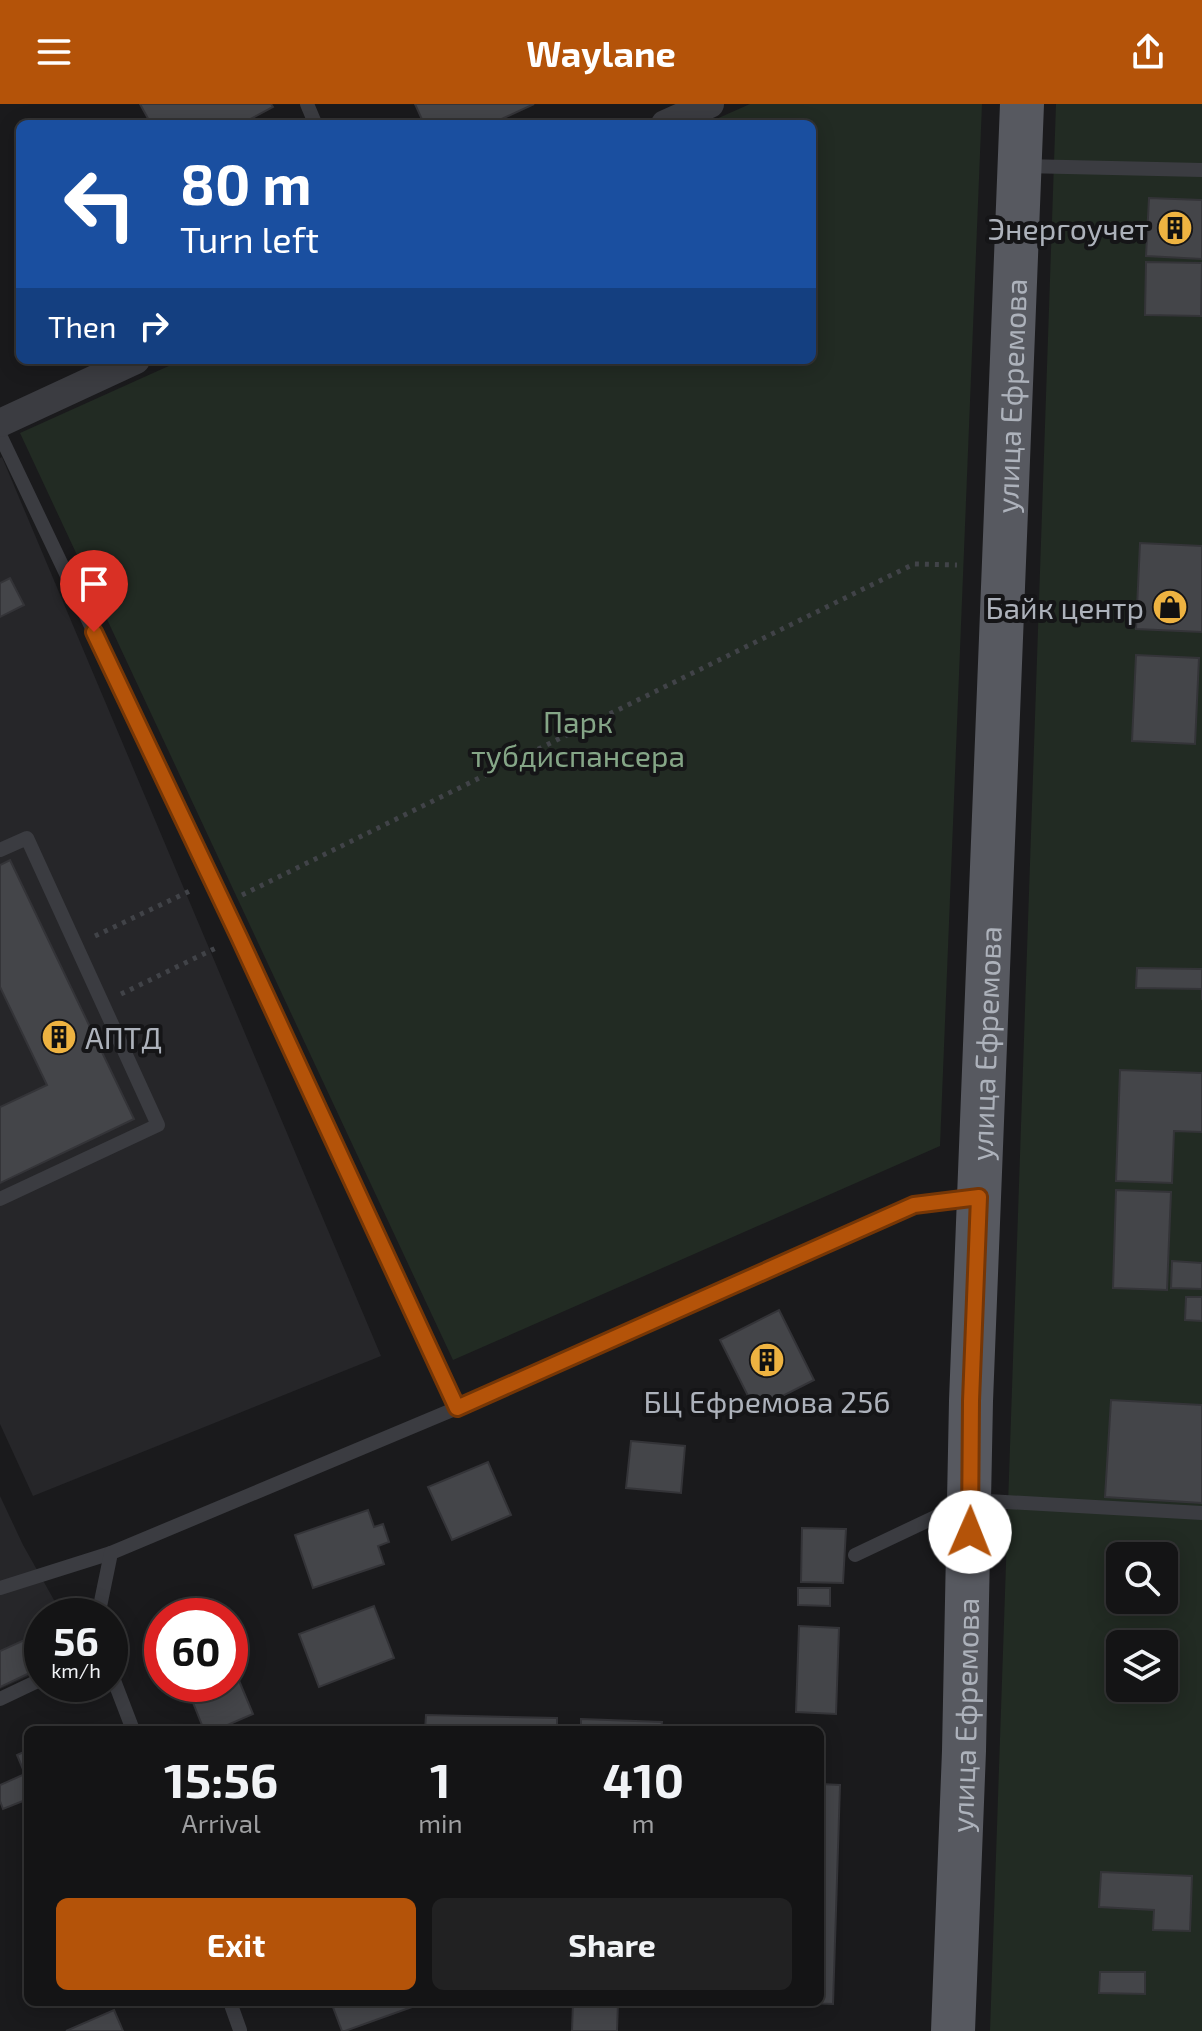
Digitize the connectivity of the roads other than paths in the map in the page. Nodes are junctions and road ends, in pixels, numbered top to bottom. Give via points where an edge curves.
1 (710, 104) edge
2 (1022, 104) edge
3 (674, 120) edge
4 (1021, 165) junction
5 (1202, 170) edge
6 (127, 364) edge
7 (0, 423) edge
8 (0, 435) edge
9 (0, 850) edge
10 (979, 1197) junction
11 (0, 1199) edge
12 (457, 1408) junction
13 (971, 1500) junction
14 (1202, 1513) edge
15 (111, 1553) junction
16 (855, 1555) dead end
17 (0, 1588) edge
18 (102, 1598) edge
19 (24, 1688) edge
20 (0, 1699) edge
21 (122, 1702) edge
22 (131, 1726) edge
23 (231, 2006) edge
24 (240, 2030) edge
25 (953, 2031) edge

1 - 3 street
2 - 4 main road, улица Ефремова
4 - 5 lane
4 - 10 main road, улица Ефремова
6 - 7 street
8 - 12 lane
9 - 11 lane via 27,838 158,1125
10 - 12 lane via 914,1205
10 - 13 main road, улица Ефремова
12 - 15 lane
13 - 14 lane
13 - 16 lane
13 - 25 main road, улица Ефремова
15 - 17 lane
15 - 18 lane
19 - 20 lane
21 - 22 lane
23 - 24 lane

